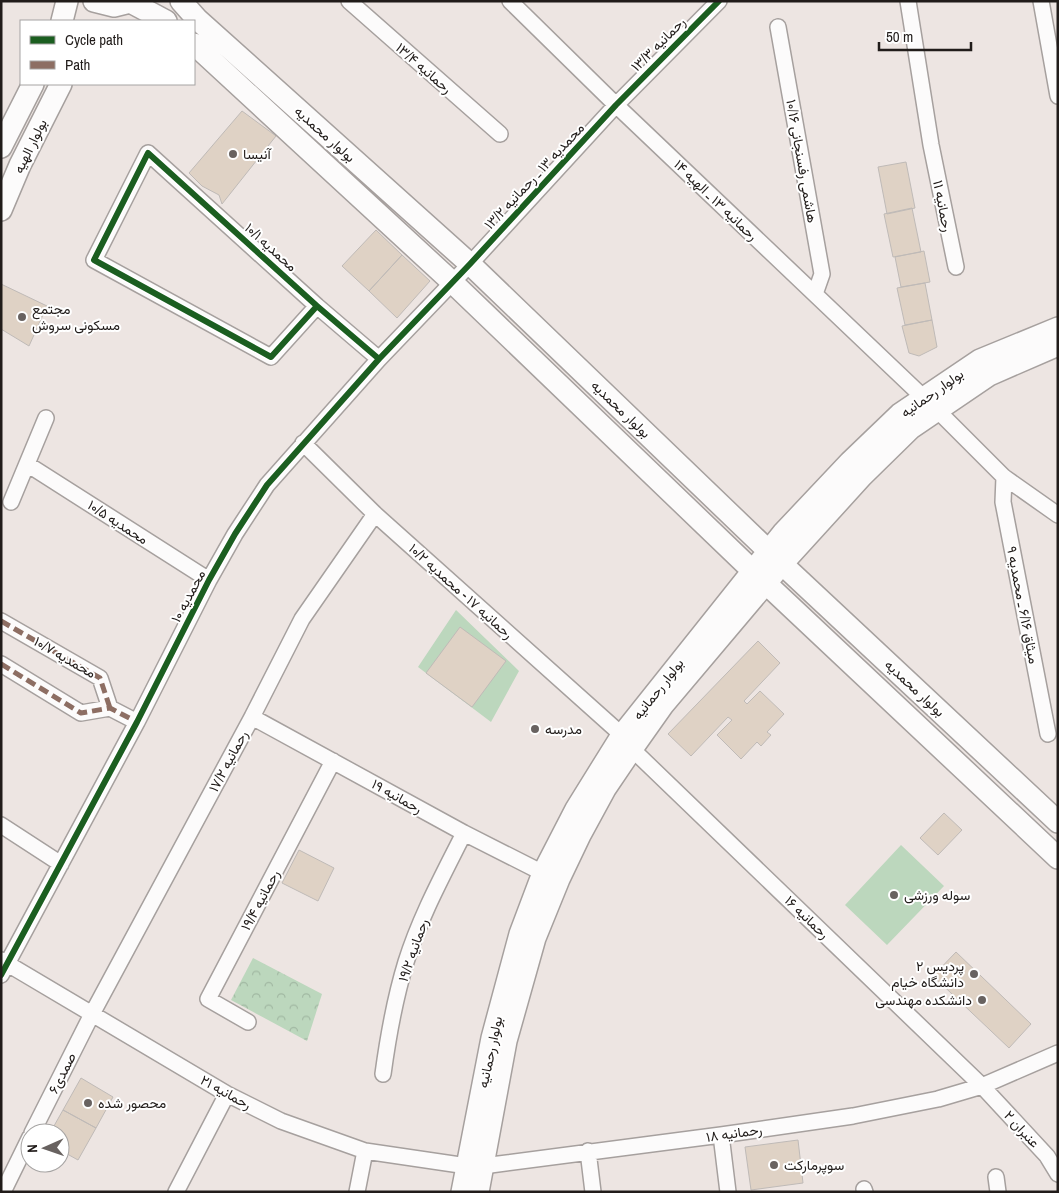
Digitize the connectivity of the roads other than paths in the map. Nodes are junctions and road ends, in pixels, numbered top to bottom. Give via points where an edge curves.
1 (67, 1) edge
2 (181, 1) edge
3 (348, 1) edge
4 (510, 1) edge
5 (719, 1) edge
6 (908, 1) edge
7 (1041, 1) edge
8 (118, 3) edge
9 (62, 20) edge
10 (100, 20) edge
11 (163, 20) edge
12 (778, 27) dead end
13 (195, 45) edge
14 (32, 85) edge
15 (60, 85) edge
16 (1058, 96) edge
17 (616, 104) junction
18 (500, 134) dead end
19 (1, 147) edge
20 (1, 210) edge
21 (470, 264) junction
22 (956, 267) dead end
23 (452, 282) junction
24 (815, 294) junction
25 (317, 306) junction
26 (1058, 328) edge
27 (1058, 345) edge
28 (379, 359) junction
29 (930, 403) junction
30 (46, 418) dead end
31 (303, 443) junction
32 (27, 464) junction
33 (1004, 477) junction
34 (11, 502) dead end
35 (375, 514) junction
36 (1058, 515) edge
37 (775, 557) junction
38 (759, 576) junction
39 (209, 580) junction
40 (1, 622) edge
41 (1, 664) edge
42 (110, 708) junction
43 (252, 717) junction
44 (136, 722) junction
45 (1048, 734) dead end
46 (627, 742) junction
47 (333, 761) junction
48 (1058, 822) edge
49 (1, 825) edge
50 (464, 833) junction
51 (1058, 858) edge
52 (61, 864) junction
53 (543, 873) junction
54 (3, 966) edge
55 (92, 1014) junction
56 (248, 1022) dead end
57 (1058, 1053) edge
58 (383, 1074) dead end
59 (982, 1086) junction
60 (227, 1094) junction
61 (37, 1123) edge
62 (721, 1135) junction
63 (365, 1151) junction
64 (588, 1151) junction
65 (20, 1157) edge
66 (475, 1166) junction
67 (1058, 1174) edge
68 (996, 1176) dead end
69 (2, 1192) edge
70 (176, 1192) edge
71 (357, 1192) edge
72 (462, 1192) edge
73 (478, 1192) edge
74 (593, 1192) edge
75 (728, 1192) edge
76 (998, 1192) edge

1 - 9 main road
2 - 21 main road, بولوار محمدیه via 197,20
3 - 18 street, رحمانیه ۱۳/۴
4 - 17 street, رحمانیه ۱۳ ـ الهیه ۱۴
5 - 17 street, رحمانیه ۱۳/۳
6 - 22 street, رحمانیه ۱۱ via 931,146
7 - 16 street
8 - 10 main road
8 - 11 main road
12 - 24 street, هاشمی رفسنجانی ۱۰/۱۶ via 822,274
13 - 23 main road, بولوار محمدیه
14 - 19 main road, بولوار الهیه
15 - 20 main road, بولوار الهیه
17 - 21 street, محمدیه ۱۳ ـ رحمانیه ۱۳/۲
17 - 24 street, رحمانیه ۱۳ ـ الهیه ۱۴
21 - 23 street, محمدیه ۱۳ ـ رحمانیه ۱۳/۲
21 - 37 main road, بولوار محمدیه
23 - 28 street, محمدیه ۱۰
23 - 38 main road, بولوار محمدیه
24 - 29 street, رحمانیه ۱۳ ـ الهیه ۱۴
25 - 25 street, محمدیه ۱۰/۱ via 271,357 94,260 148,152
25 - 28 street, محمدیه ۱۰/۱
26 - 29 main road, بولوار رحمانیه via 980,360
27 - 29 main road, بولوار رحمانیه
28 - 31 street, محمدیه ۱۰
29 - 33 street, رحمانیه ۱۳ ـ الهیه ۱۴
29 - 37 main road, بولوار رحمانیه via 911,428
30 - 32 street
31 - 35 street, رحمانیه ۱۷ - محمدیه ۱۰/۲
31 - 39 street, محمدیه ۱۰ via 266,485
32 - 34 street
32 - 39 street, محمدیه ۱۰/۵
33 - 36 street, رحمانیه ۱۳ ـ الهیه ۱۴
33 - 45 street, میثاق ۶/۱۶ ـ محمدیه ۹ via 1004,502
35 - 43 street, رحمانیه ۱۷/۲ via 302,619
35 - 46 street, رحمانیه ۱۷ - محمدیه ۱۰/۲
37 - 38 main road, بولوار رحمانیه
37 - 48 main road, بولوار محمدیه
38 - 46 main road, بولوار رحمانیه
38 - 51 main road, بولوار محمدیه
39 - 44 street, محمدیه ۱۰
40 - 42 street, محمدیه ۱۰/۷ via 100,678
41 - 42 street via 81,713
42 - 44 street
43 - 47 street, رحمانیه ۱۹
43 - 55 street, رحمانیه ۱۷/۲
44 - 52 street, محمدیه ۱۰
46 - 53 main road, بولوار رحمانیه via 576,809
46 - 59 street, رحمانیه ۱۶
46 - 66 main road, بولوار رحمانیه via 559,879 535,938
47 - 50 street, رحمانیه ۱۹
47 - 56 street, رحمانیه ۱۹/۴ via 208,999
49 - 52 street
50 - 53 street, رحمانیه ۱۹
50 - 58 street, رحمانیه ۱۹/۲ via 430,900 406,962 388,1036
52 - 54 street, محمدیه ۱۰
53 - 66 main road, بولوار رحمانیه via 520,934 492,1038
54 - 55 street, رحمانیه ۲۱
55 - 60 street, رحمانیه ۲۱
55 - 61 street, صمدی۶
57 - 59 street, رحمانیه ۱۸
59 - 62 street, رحمانیه ۱۸ via 938,1099 853,1116
59 - 67 street, عنبران ۲ via 1046,1156
60 - 63 street, رحمانیه ۲۱ via 281,1121
60 - 70 street
62 - 64 street, رحمانیه ۱۸
62 - 75 street
63 - 66 street, رحمانیه ۲۱
63 - 71 street
64 - 66 street, رحمانیه ۱۸
64 - 74 street
65 - 69 street
66 - 72 main road, بولوار رحمانیه
66 - 73 main road, بولوار رحمانیه
68 - 76 street

